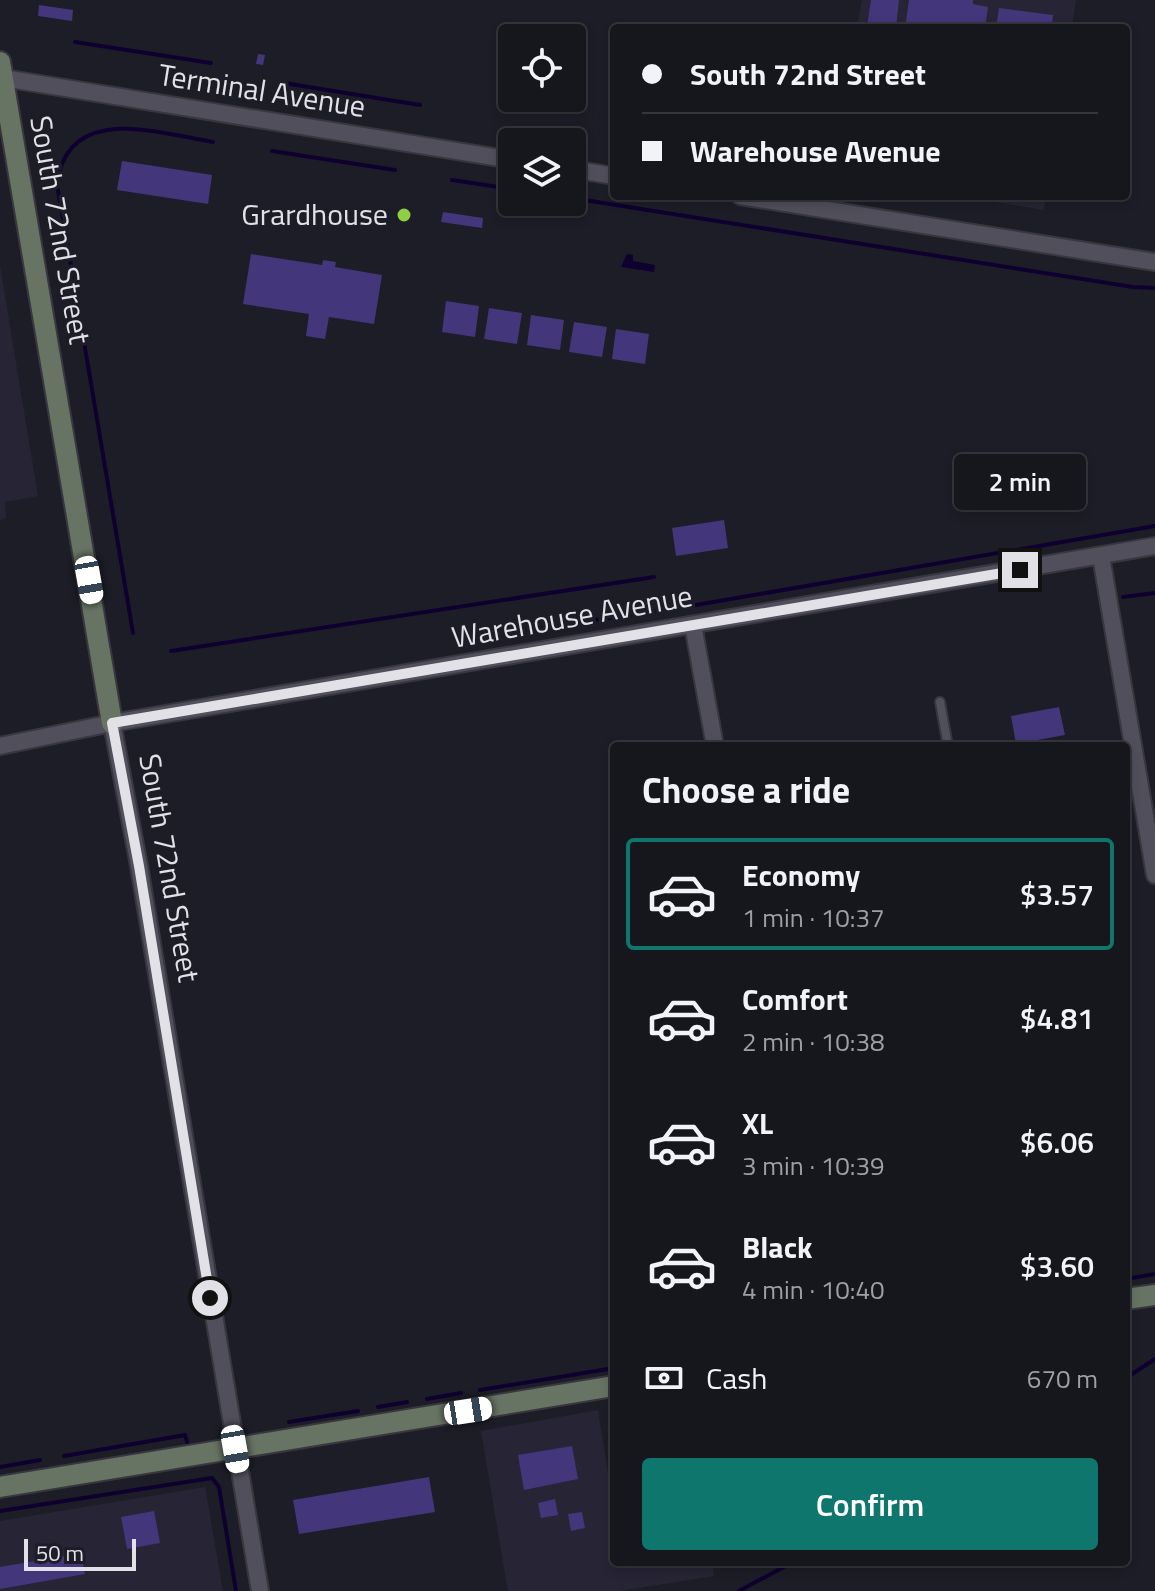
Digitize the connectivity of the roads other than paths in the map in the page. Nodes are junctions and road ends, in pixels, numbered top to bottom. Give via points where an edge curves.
1 (2, 70) edge
2 (498, 158) edge
3 (586, 171) edge
4 (610, 175) edge
5 (765, 200) edge
6 (1155, 262) edge
7 (1155, 546) edge
8 (1101, 556) junction
9 (693, 625) junction
10 (940, 702) dead end
11 (112, 723) junction
12 (714, 742) edge
13 (947, 742) edge
14 (0, 746) edge
15 (1155, 875) edge
16 (1155, 1295) edge
17 (1130, 1298) edge
18 (610, 1387) edge
19 (235, 1449) junction
20 (0, 1487) edge
21 (260, 1591) edge

1 - 2 street, Terminal Avenue
1 - 11 street, South 72nd Street
3 - 4 street
5 - 6 street
7 - 8 street, Warehouse Avenue
8 - 9 street, Warehouse Avenue
8 - 15 street
9 - 11 street, Warehouse Avenue
9 - 12 street
10 - 13 lane
11 - 14 street, Warehouse Avenue
11 - 19 street, South 72nd Street
16 - 17 street
18 - 19 street
19 - 20 street
19 - 21 street, South 72nd Street

